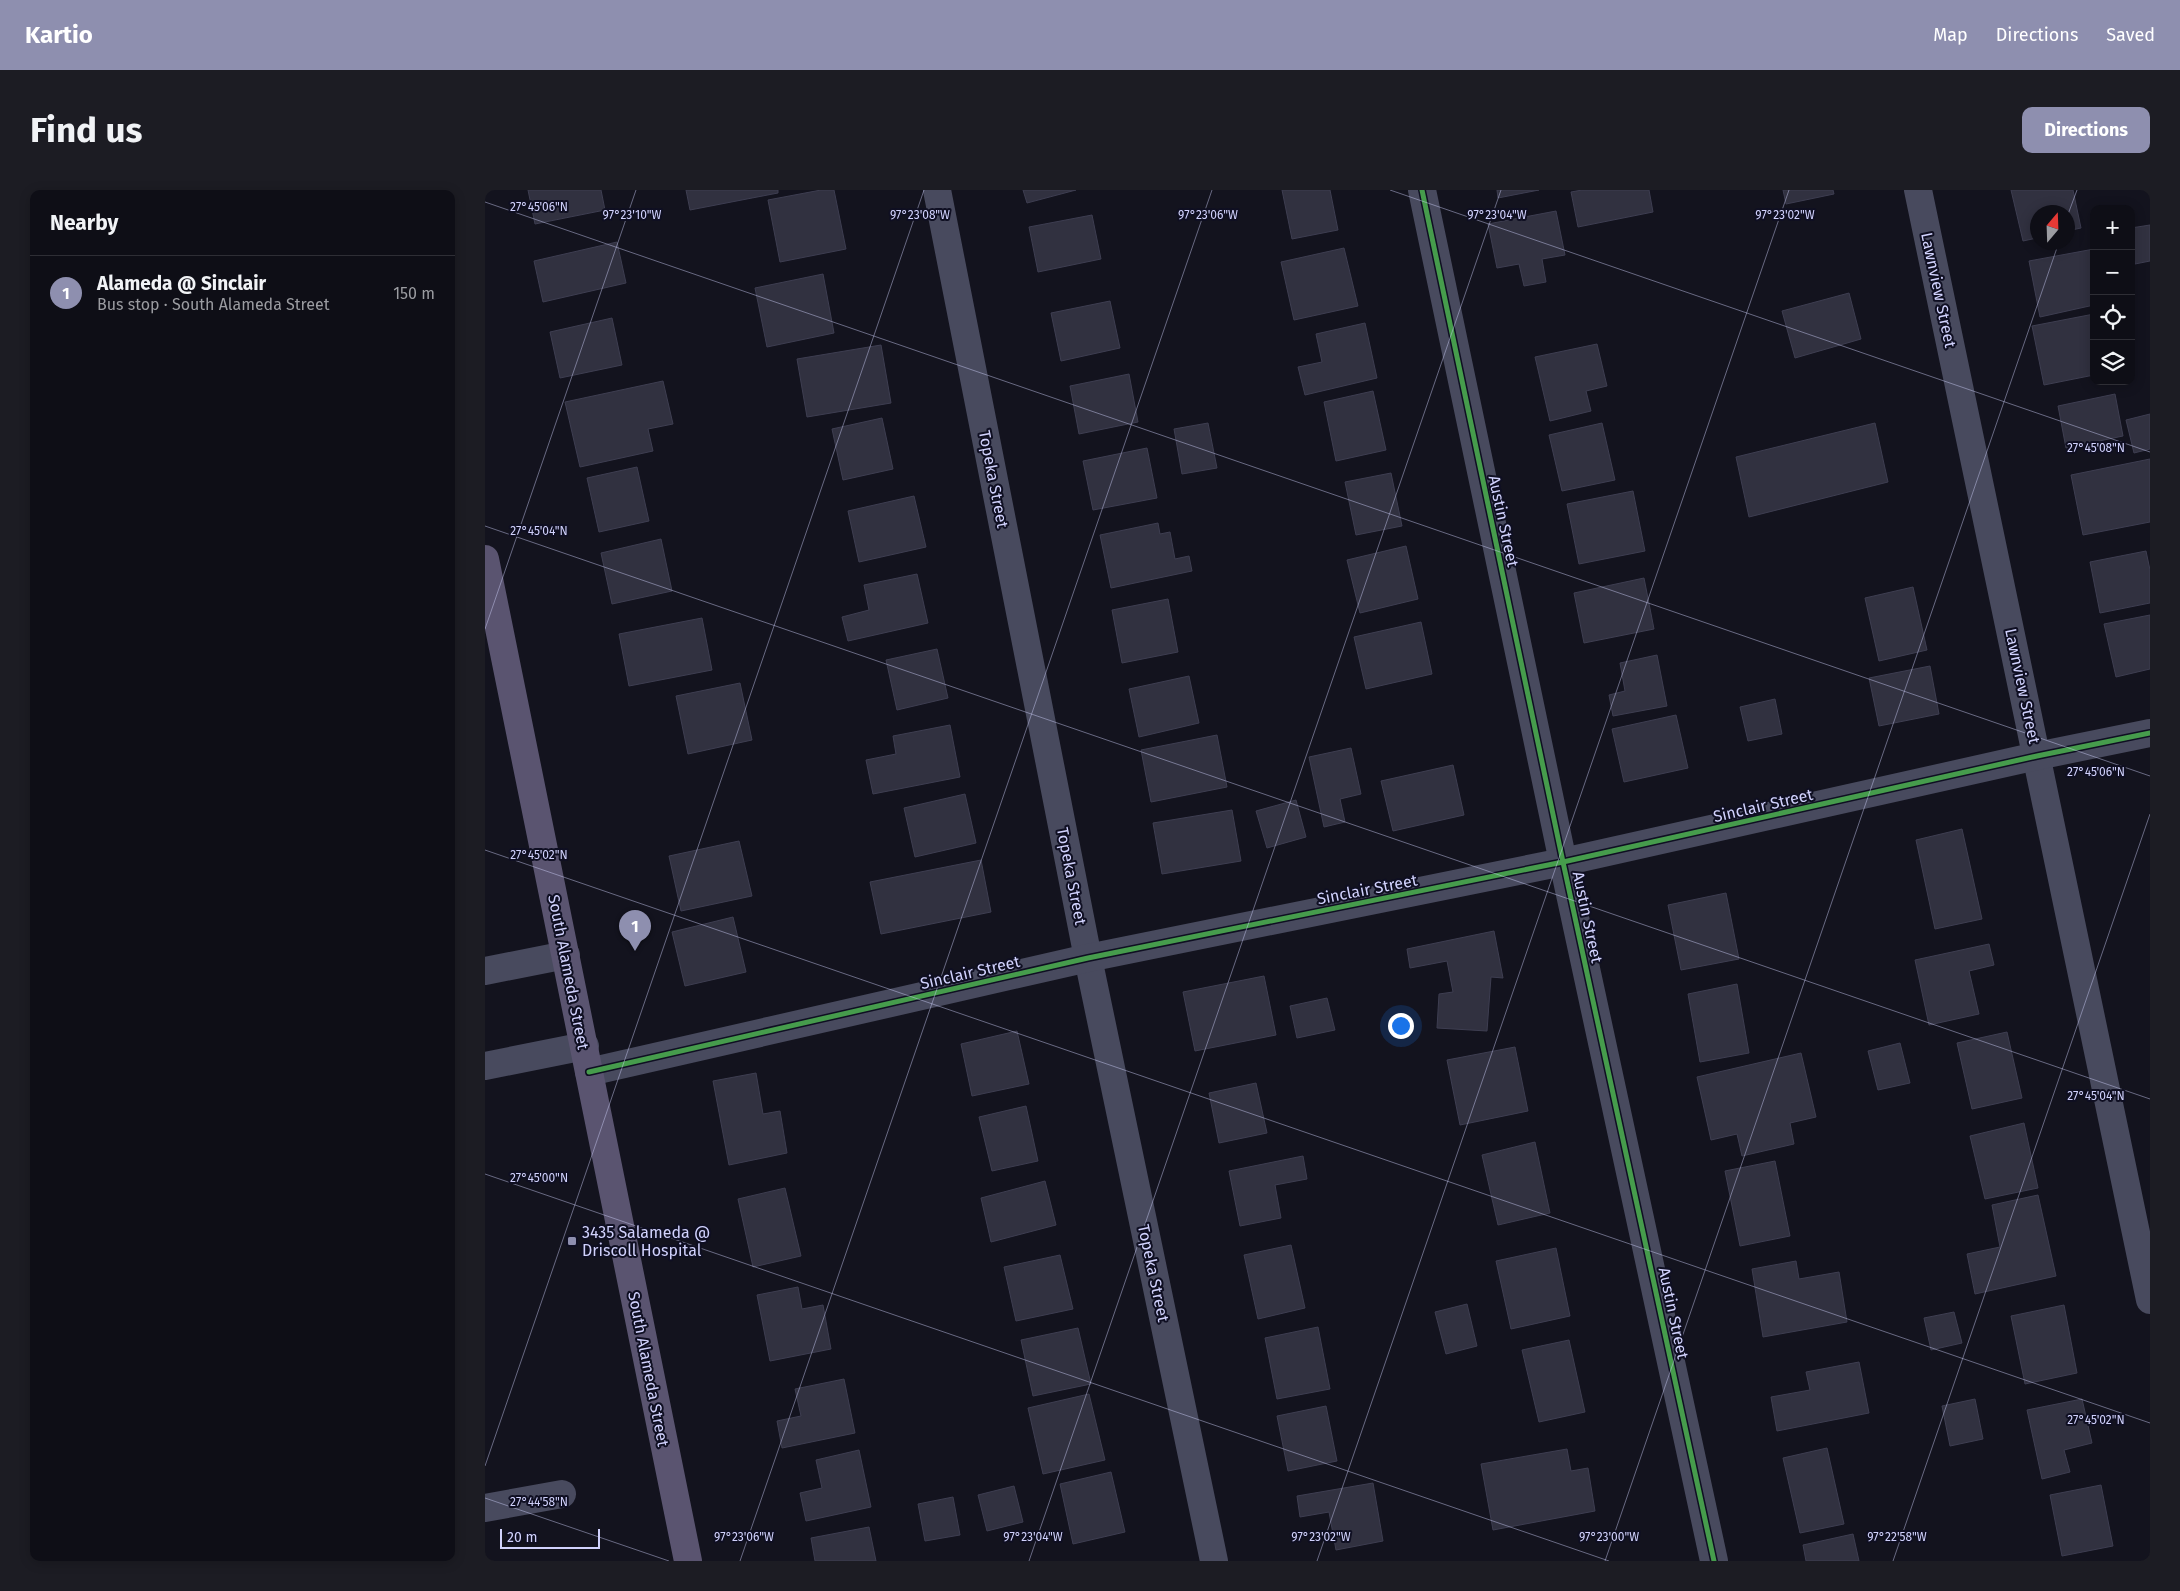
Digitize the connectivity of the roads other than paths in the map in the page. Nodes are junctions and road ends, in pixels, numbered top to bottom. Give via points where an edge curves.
1 (937, 190) edge
2 (1422, 190) edge
3 (1918, 190) edge
4 (485, 559) edge
5 (489, 595) edge
6 (2150, 733) edge
7 (2037, 756) junction
8 (1563, 862) junction
9 (566, 955) junction
10 (1088, 958) junction
11 (485, 971) edge
12 (587, 1059) junction
13 (485, 1066) edge
14 (2150, 1300) edge
15 (562, 1494) dead end
16 (485, 1508) edge
17 (688, 1561) edge
18 (1214, 1561) edge
19 (1714, 1561) edge

1 - 10 street, Topeka Street
2 - 8 street, Austin Street
3 - 7 street, Lawnview Street
4 - 5 main road, South Alameda Street
5 - 9 main road, South Alameda Street
6 - 7 street, Sinclair Street
7 - 8 street, Sinclair Street
7 - 14 street, Lawnview Street
8 - 10 street, Sinclair Street
8 - 19 street, Austin Street
9 - 11 street
9 - 12 main road, South Alameda Street
10 - 12 street, Sinclair Street
10 - 18 street, Topeka Street
12 - 13 street, Sinclair Street
12 - 17 main road, South Alameda Street
15 - 16 street

